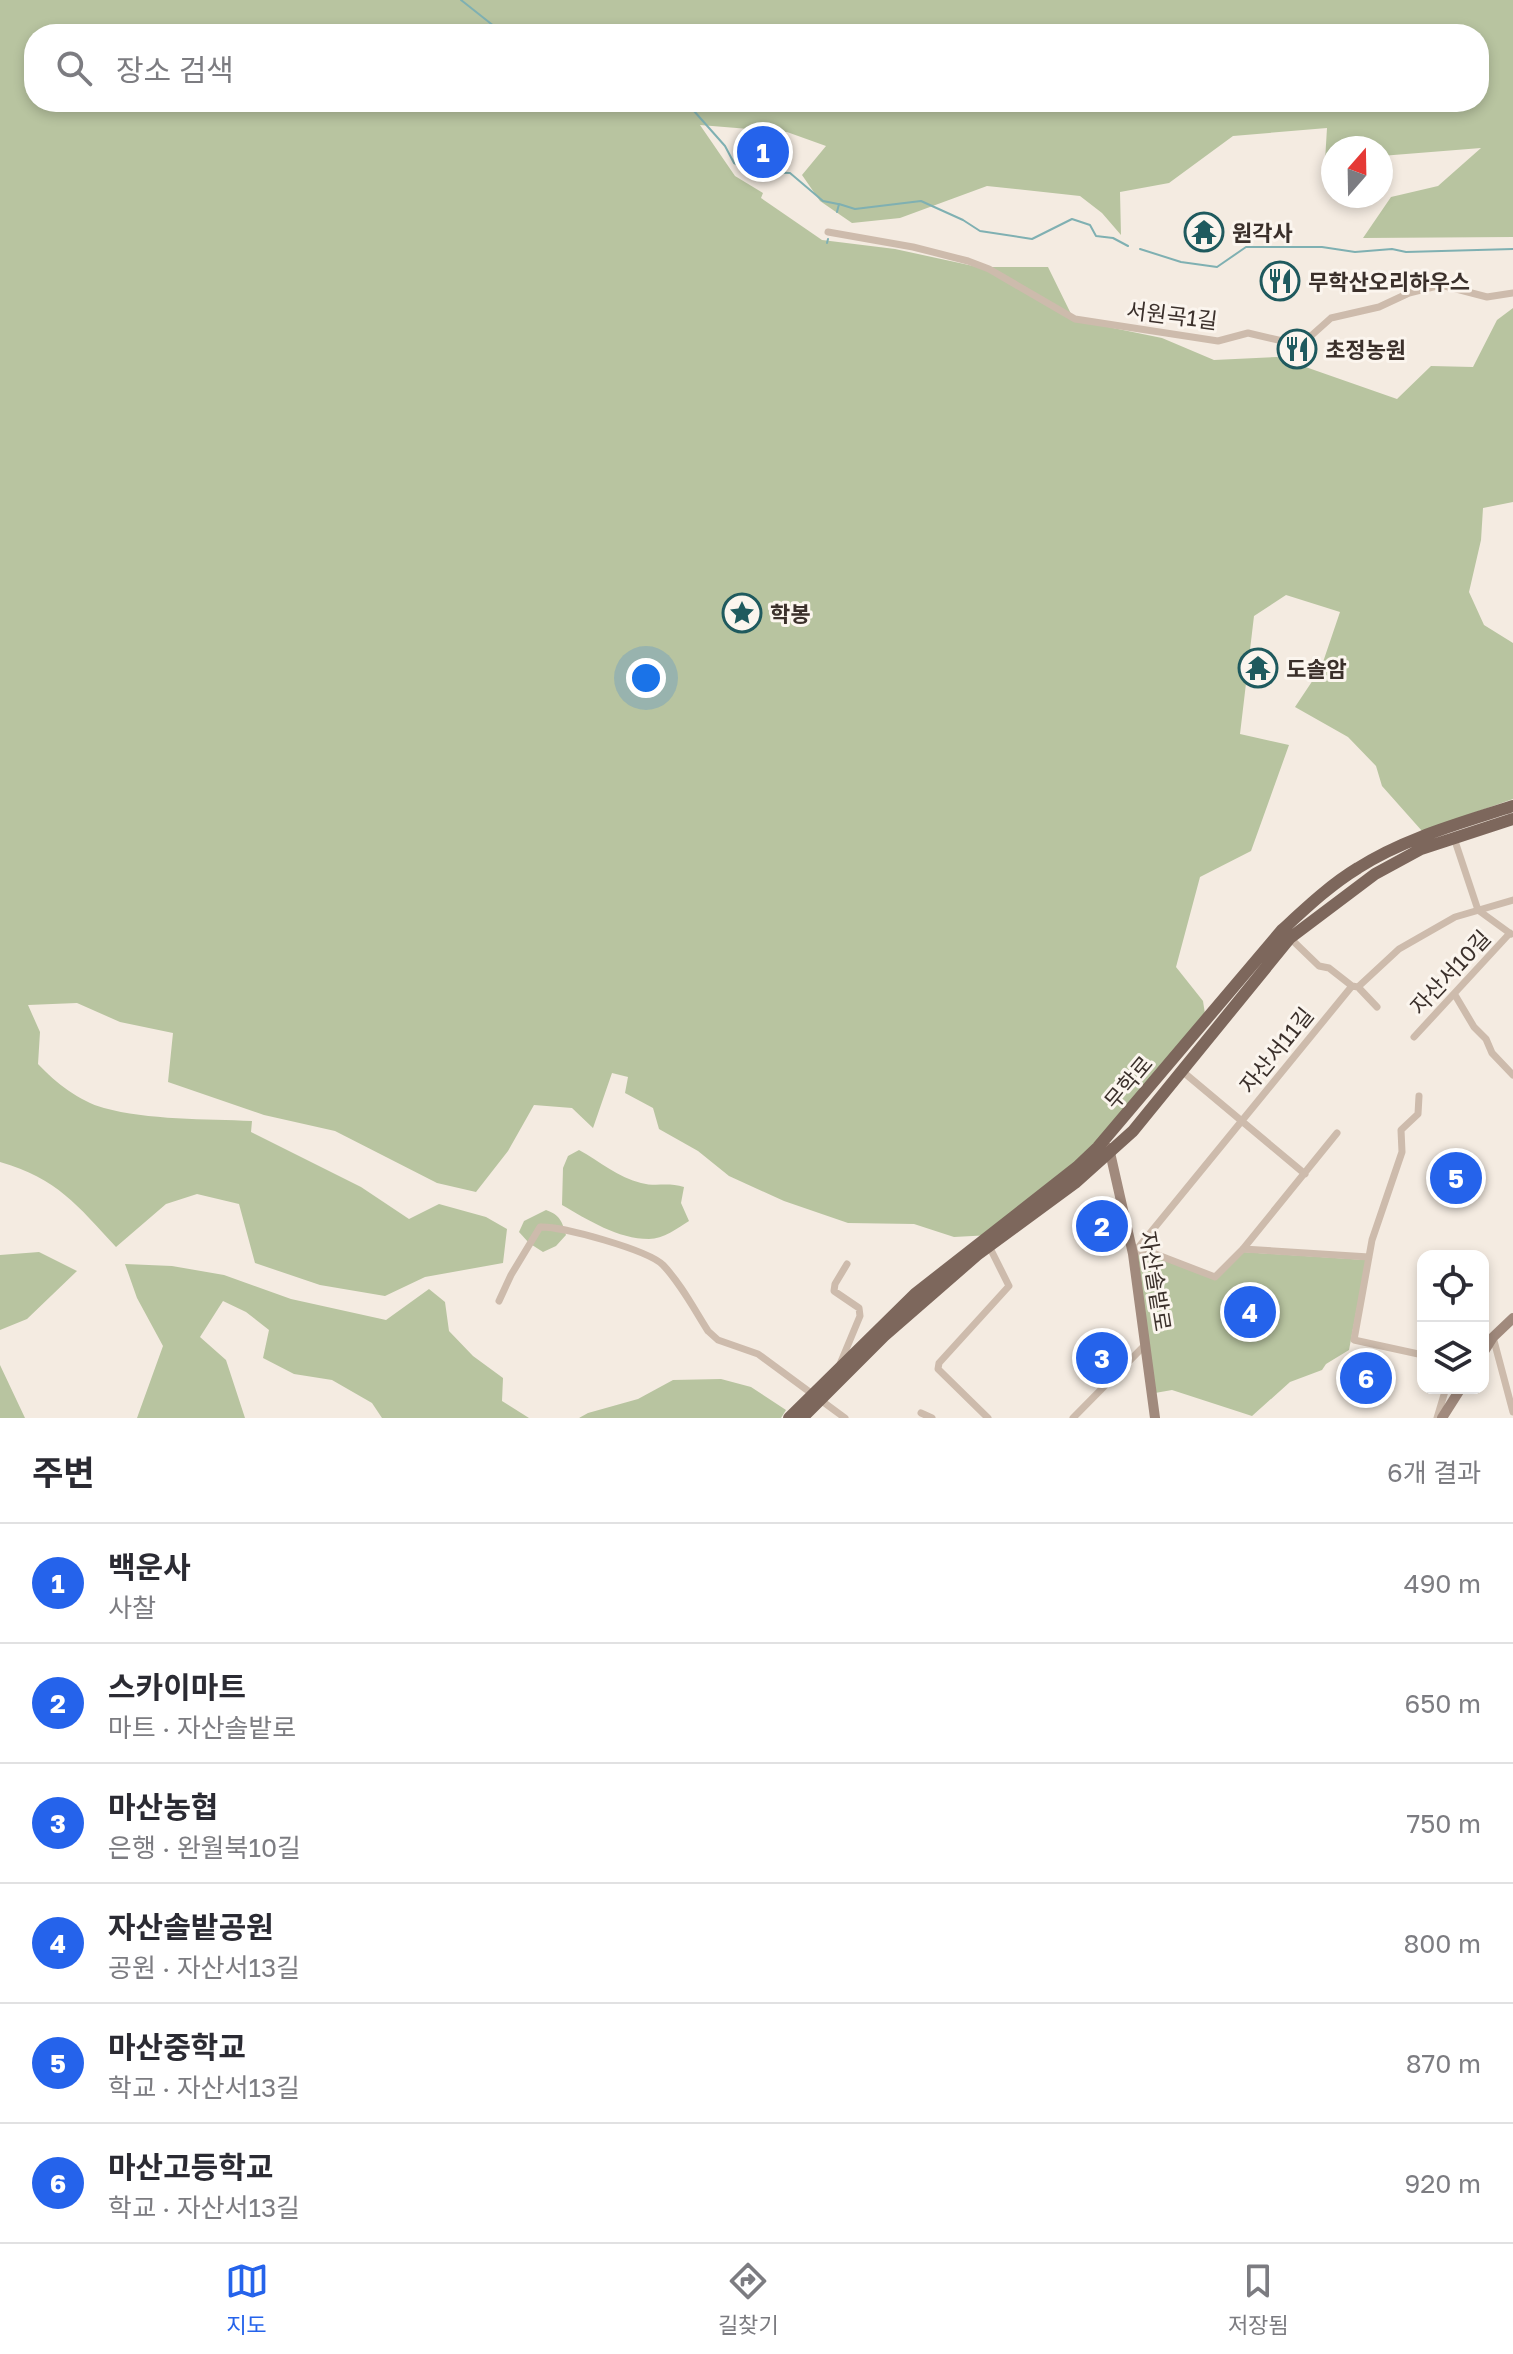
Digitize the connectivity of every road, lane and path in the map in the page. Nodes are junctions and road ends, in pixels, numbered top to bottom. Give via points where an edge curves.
1 (828, 232) dead end
2 (1513, 293) edge
3 (1513, 806) edge
4 (1513, 819) edge
5 (1454, 838) junction
6 (1513, 900) edge
7 (1478, 910) junction
8 (1512, 934) edge
9 (1290, 938) junction
10 (1355, 987) junction
11 (1455, 995) junction
12 (1377, 1007) dead end
13 (1414, 1037) dead end
14 (1182, 1071) junction
15 (1513, 1075) edge
16 (1419, 1096) dead end
17 (1241, 1121) junction
18 (1337, 1133) dead end
19 (1107, 1146) junction
20 (1305, 1174) junction
21 (989, 1246) junction
22 (1243, 1249) junction
23 (1133, 1254) junction
24 (1369, 1257) junction
25 (847, 1264) dead end
26 (499, 1301) dead end
27 (1513, 1318) edge
28 (1493, 1337) junction
29 (1489, 1343) edge
30 (1145, 1345) junction
31 (1417, 1354) edge
32 (839, 1366) junction
33 (1445, 1394) edge
34 (1457, 1394) edge
35 (816, 1396) junction
36 (831, 1408) junction
37 (1513, 1412) edge
38 (921, 1413) dead end
39 (826, 1416) edge
40 (789, 1418) edge
41 (802, 1418) edge
42 (845, 1418) edge
43 (932, 1418) edge
44 (988, 1418) edge
45 (1073, 1418) edge
46 (1155, 1418) edge
47 (1439, 1418) edge

1 - 2 street, 서원곡1길 via 968,261 1075,319 1218,341 1248,333 1287,342 1312,335 1331,318 1441,285 1487,297
3 - 19 main road, 무학로 via 1408,843 1359,867 1315,900 1282,930
4 - 5 main road, 무학로
5 - 7 street
5 - 9 main road, 무학로 via 1375,874
6 - 7 street, 자산서11길
7 - 8 street
7 - 10 street, 자산서11길 via 1399,949
8 - 11 street, 자산서10길
9 - 10 street via 1319,966
9 - 14 main road, 무학로
10 - 12 street
10 - 17 street, 자산서11길
11 - 13 street, 자산서10길
11 - 15 street via 1492,1053
14 - 17 street
14 - 19 main road, 무학로 via 1133,1131
16 - 24 street via 1418,1114 1401,1130 1402,1152
17 - 20 street
17 - 23 street, 자산서11길
18 - 20 street
19 - 21 main road, 무학로 via 1075,1183
19 - 23 main road, 자산솔밭로
19 - 32 main road, 무학로 via 931,1279
20 - 22 street
21 - 35 main road, 무학로
21 - 44 street via 1009,1286 938,1369
22 - 23 street via 1215,1277 1145,1250
22 - 24 street
23 - 30 main road, 자산솔밭로
24 - 31 street via 1354,1340
25 - 32 street via 834,1291 859,1308 860,1316
26 - 35 street via 540,1227 578,1232 660,1262 718,1340 758,1354
27 - 28 main road
28 - 29 main road
28 - 37 street
30 - 45 street
30 - 46 main road, 자산솔밭로
32 - 35 main road, 무학로
33 - 47 street
34 - 47 main road
35 - 36 street
35 - 40 main road, 무학로
35 - 41 main road, 무학로
36 - 39 street
36 - 42 street
38 - 43 street

